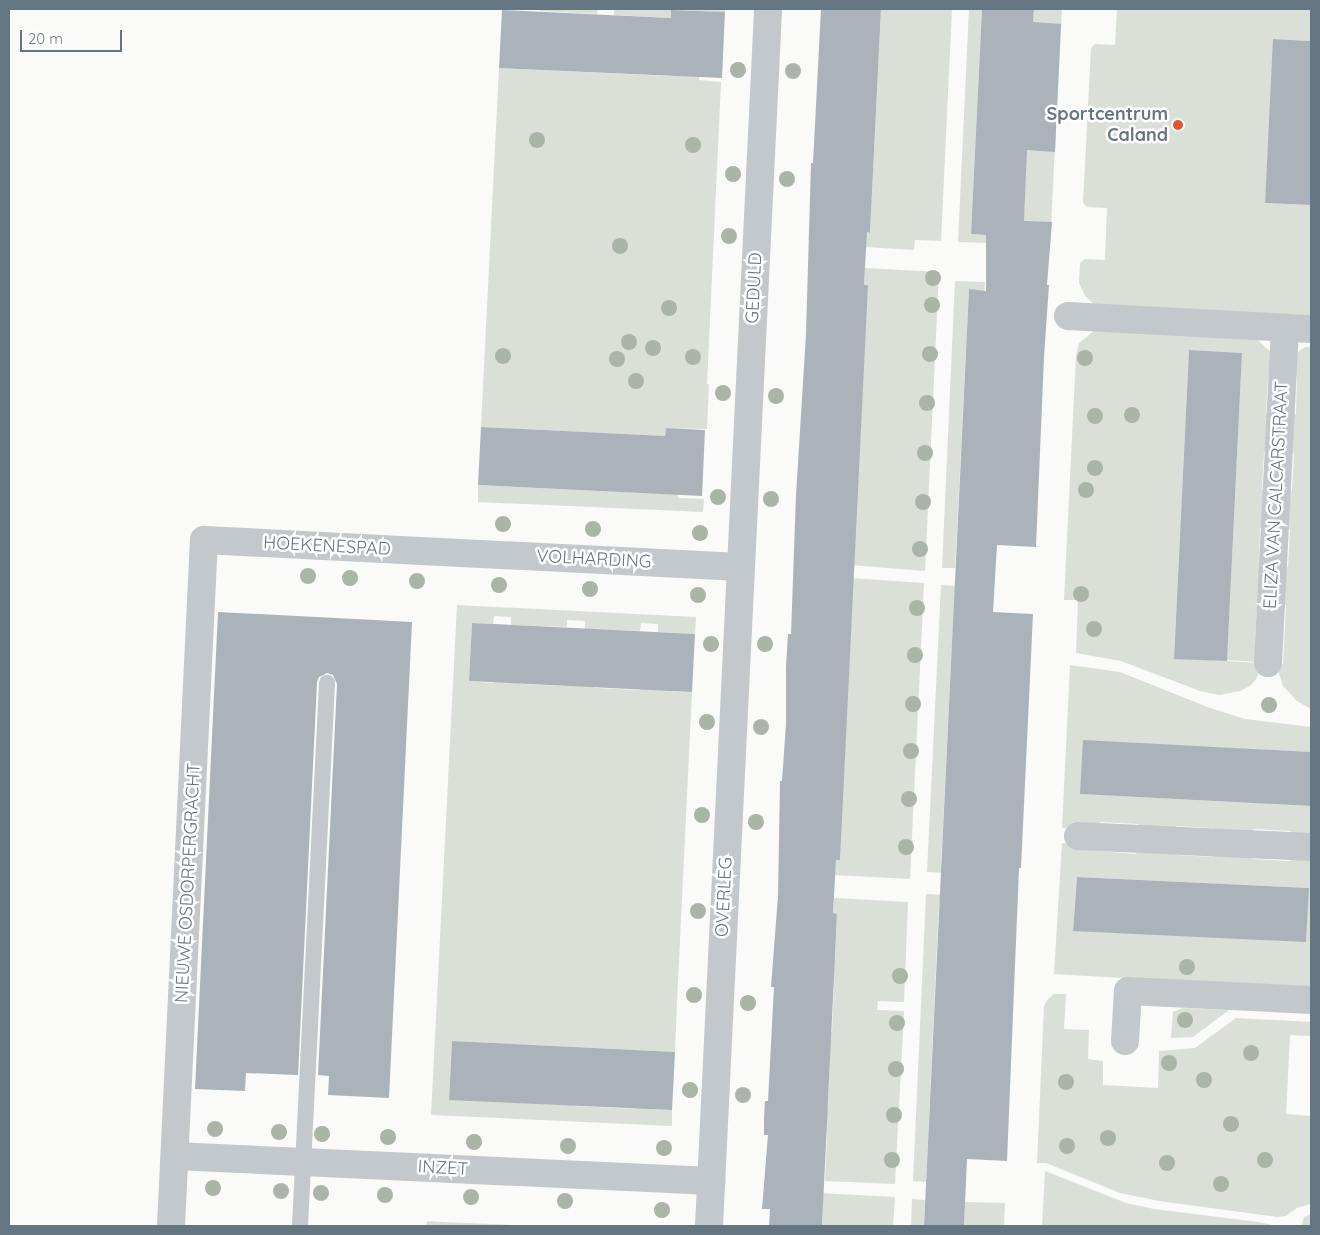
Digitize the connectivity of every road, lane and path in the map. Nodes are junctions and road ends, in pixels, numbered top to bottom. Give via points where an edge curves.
1 (768, 9) edge
2 (1068, 316) dead end
3 (1298, 328) edge
4 (204, 540) joint
5 (449, 551) joint
6 (740, 567) junction
7 (1268, 663) dead end
8 (326, 683) dead end
9 (1078, 836) dead end
10 (1311, 847) edge
11 (1311, 1000) edge
12 (1125, 1041) dead end
13 (174, 1156) junction
14 (303, 1162) junction
15 (711, 1181) junction
16 (171, 1226) edge
17 (300, 1226) edge
18 (709, 1226) edge

1 - 6 street, GEDULD
2 - 3 street, ELIZA VAN CALCARSTRAAT
3 - 7 street, ELIZA VAN CALCARSTRAAT
4 - 5 street, HOEKENESPAD
4 - 13 street, NIEUWE OSDORPERGRACHT
5 - 6 street, VOLHARDING
6 - 15 street, OVERLEG
8 - 14 lane
9 - 10 street
11 - 12 street via 1128,991
13 - 14 street, INZET
13 - 16 street, NIEUWE OSDORPERGRACHT
14 - 15 street, INZET
14 - 17 lane
15 - 18 street, OVERLEG

